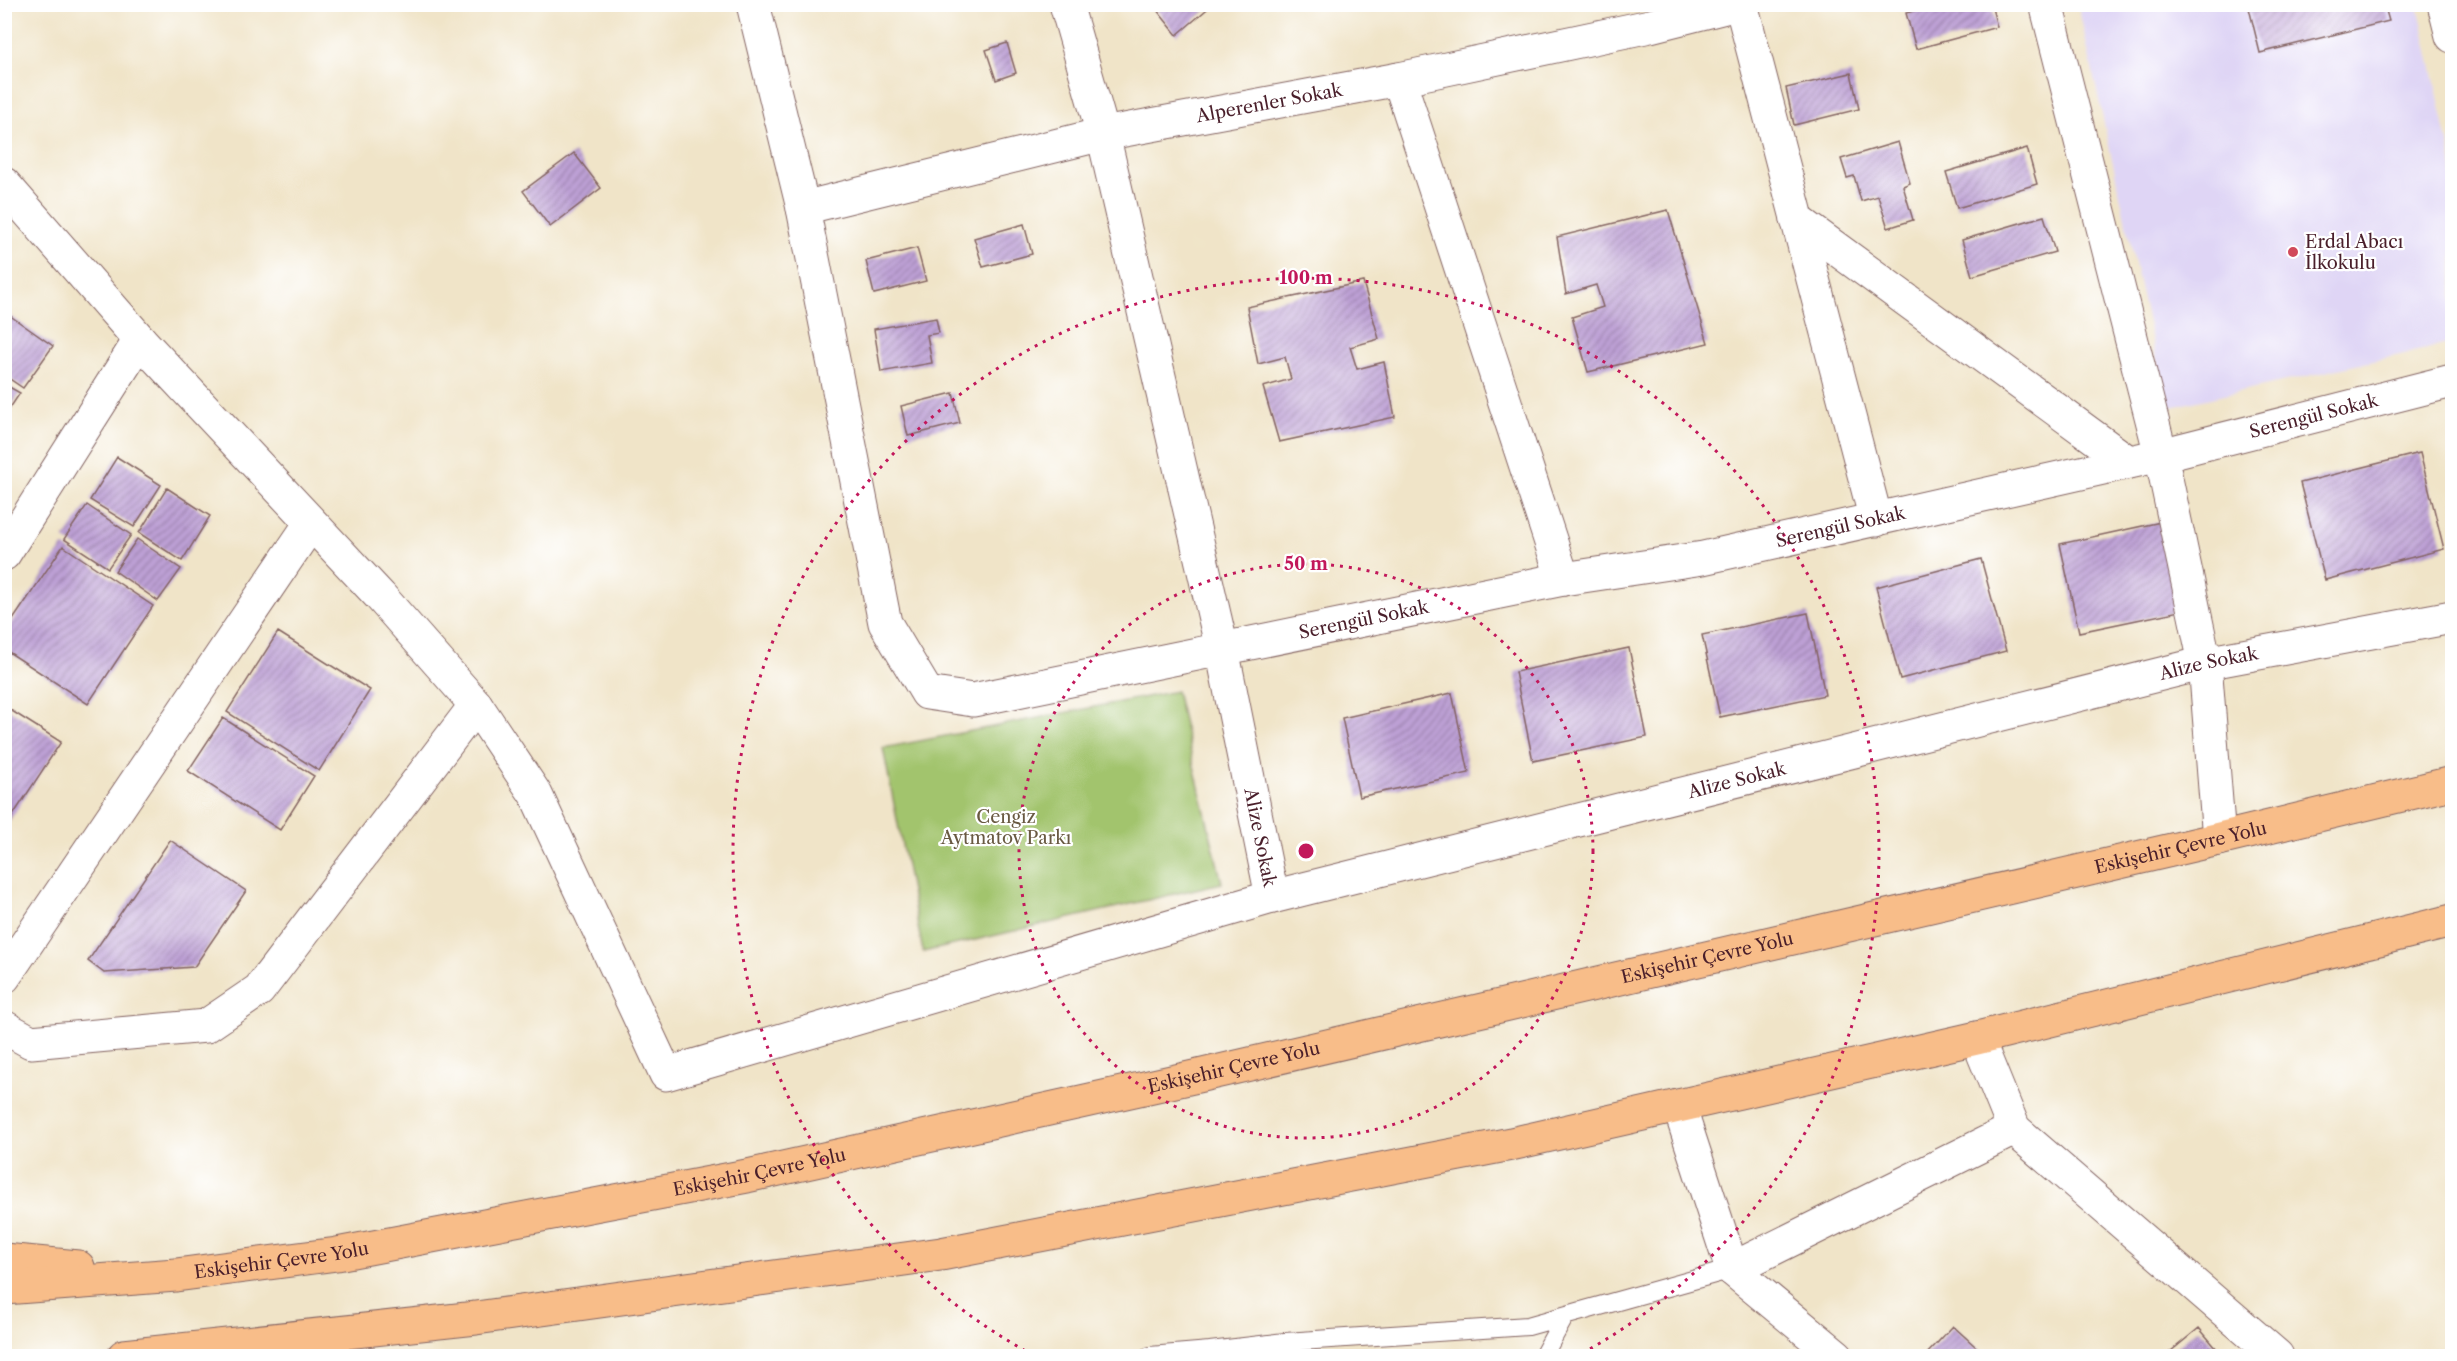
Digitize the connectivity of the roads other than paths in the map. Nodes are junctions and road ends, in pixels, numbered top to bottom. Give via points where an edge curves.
1 (753, 4) edge
2 (1066, 4) edge
3 (1739, 4) edge
4 (2046, 4) edge
5 (1399, 79) junction
6 (1103, 134) junction
7 (4, 184) edge
8 (803, 208) junction
9 (1797, 220) junction
10 (140, 340) junction
11 (2452, 381) edge
12 (2161, 455) junction
13 (2128, 462) junction
14 (1876, 520) junction
15 (312, 523) junction
16 (4, 554) edge
17 (1563, 579) junction
18 (2452, 617) edge
19 (1222, 649) junction
20 (2205, 663) junction
21 (476, 705) junction
22 (2452, 783) edge
23 (2219, 839) junction
24 (1272, 897) junction
25 (2452, 921) edge
26 (4, 977) edge
27 (4, 1027) edge
28 (1977, 1038) junction
29 (1679, 1106) junction
30 (2014, 1130) junction
31 (4, 1260) edge
32 (1732, 1269) junction
33 (176, 1275) junction
34 (4, 1288) edge
35 (1565, 1316) junction
36 (1208, 1354) edge
37 (124, 1356) edge
38 (1150, 1356) edge
39 (1543, 1356) edge
40 (1837, 1356) edge
41 (2277, 1356) edge

1 - 8 street
2 - 6 street, Alize Sokak
3 - 5 street, Alperenler Sokak
3 - 9 street
4 - 12 street
5 - 6 street, Alperenler Sokak
5 - 17 street
6 - 8 street, Alperenler Sokak
6 - 19 street, Alize Sokak
7 - 10 street
8 - 19 street, Serengül Sokak via 885,623 927,693 972,700
9 - 13 street
9 - 14 street
10 - 15 street
10 - 16 street
11 - 12 street, Serengül Sokak
12 - 13 street, Serengül Sokak
12 - 20 street
13 - 14 street, Serengül Sokak
14 - 17 street, Serengül Sokak via 1703,558
15 - 21 street
15 - 26 street
17 - 19 street, Serengül Sokak
18 - 20 street, Alize Sokak
19 - 24 street, Alize Sokak
20 - 23 street
20 - 24 street, Alize Sokak
21 - 24 street via 536,795 666,1074
21 - 27 street via 260,990 206,1026 31,1042
22 - 23 highway, Eskişehir Çevre Yolu
23 - 33 highway, Eskişehir Çevre Yolu via 1198,1076 747,1176 337,1254
25 - 28 highway
28 - 29 highway
28 - 30 street
29 - 32 street
29 - 37 highway via 1511,1144 941,1254 476,1318
30 - 32 street
30 - 41 street
31 - 33 highway
32 - 35 lane
32 - 40 street
33 - 34 highway, Eskişehir Çevre Yolu
35 - 36 lane via 1528,1326 1296,1342
35 - 39 lane
36 - 38 lane

